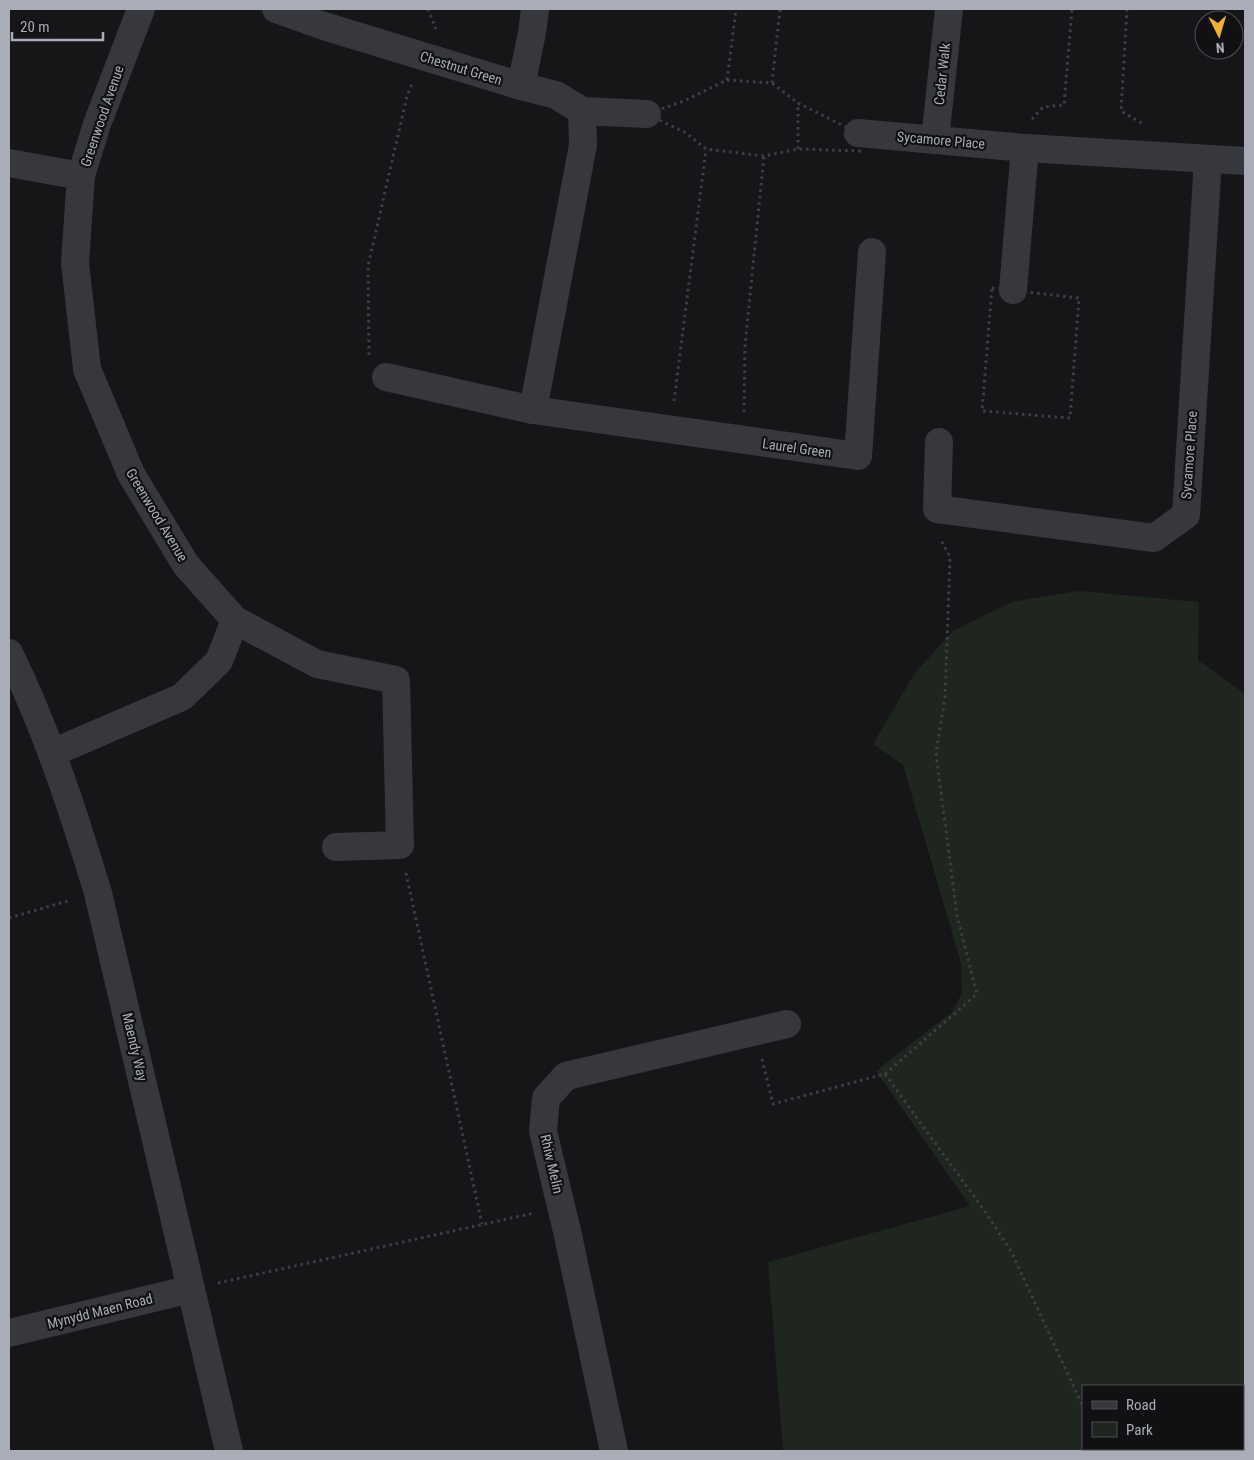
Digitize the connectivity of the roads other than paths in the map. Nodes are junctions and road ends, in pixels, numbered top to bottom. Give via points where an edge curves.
1 (141, 9) edge
2 (276, 9) edge
3 (535, 9) edge
4 (949, 9) edge
5 (521, 86) junction
6 (582, 111) junction
7 (647, 114) road end
8 (858, 133) road end
9 (935, 140) junction
10 (1025, 148) junction
11 (1208, 160) junction
12 (1245, 162) edge
13 (9, 163) edge
14 (81, 176) junction
15 (872, 252) dead end
16 (1013, 290) road end
17 (386, 378) road end
18 (533, 410) junction
19 (939, 442) dead end
20 (235, 620) junction
21 (9, 654) edge
22 (52, 753) junction
23 (336, 847) dead end
24 (787, 1024) dead end
25 (191, 1289) junction
26 (9, 1333) edge
27 (229, 1451) edge
28 (614, 1451) edge

1 - 14 street, Greenwood Avenue via 97,124
2 - 5 street, Chestnut Green
3 - 5 street
4 - 9 street, Cedar Walk
5 - 6 street, Chestnut Green via 556,95
6 - 7 street, Chestnut Green
6 - 18 street via 583,145
8 - 9 street, Sycamore Place
9 - 10 street, Sycamore Place
10 - 11 street, Sycamore Place
10 - 16 street
11 - 12 street, Sycamore Place
11 - 19 street, Sycamore Place via 1186,515 1154,538 938,509
13 - 14 street
14 - 20 street, Greenwood Avenue via 75,263 87,369 131,474 186,565
15 - 18 street, Laurel Green via 858,456
17 - 18 street, Laurel Green
20 - 22 street via 219,661 182,697
20 - 23 street, Greenwood Avenue via 317,664 396,680 400,845
21 - 22 street, Maendy Way
22 - 25 street, Maendy Way via 98,893
24 - 28 street, Rhiw Melin via 566,1076 546,1098 544,1132
25 - 26 street, Mynydd Maen Road
25 - 27 street, Maendy Way

